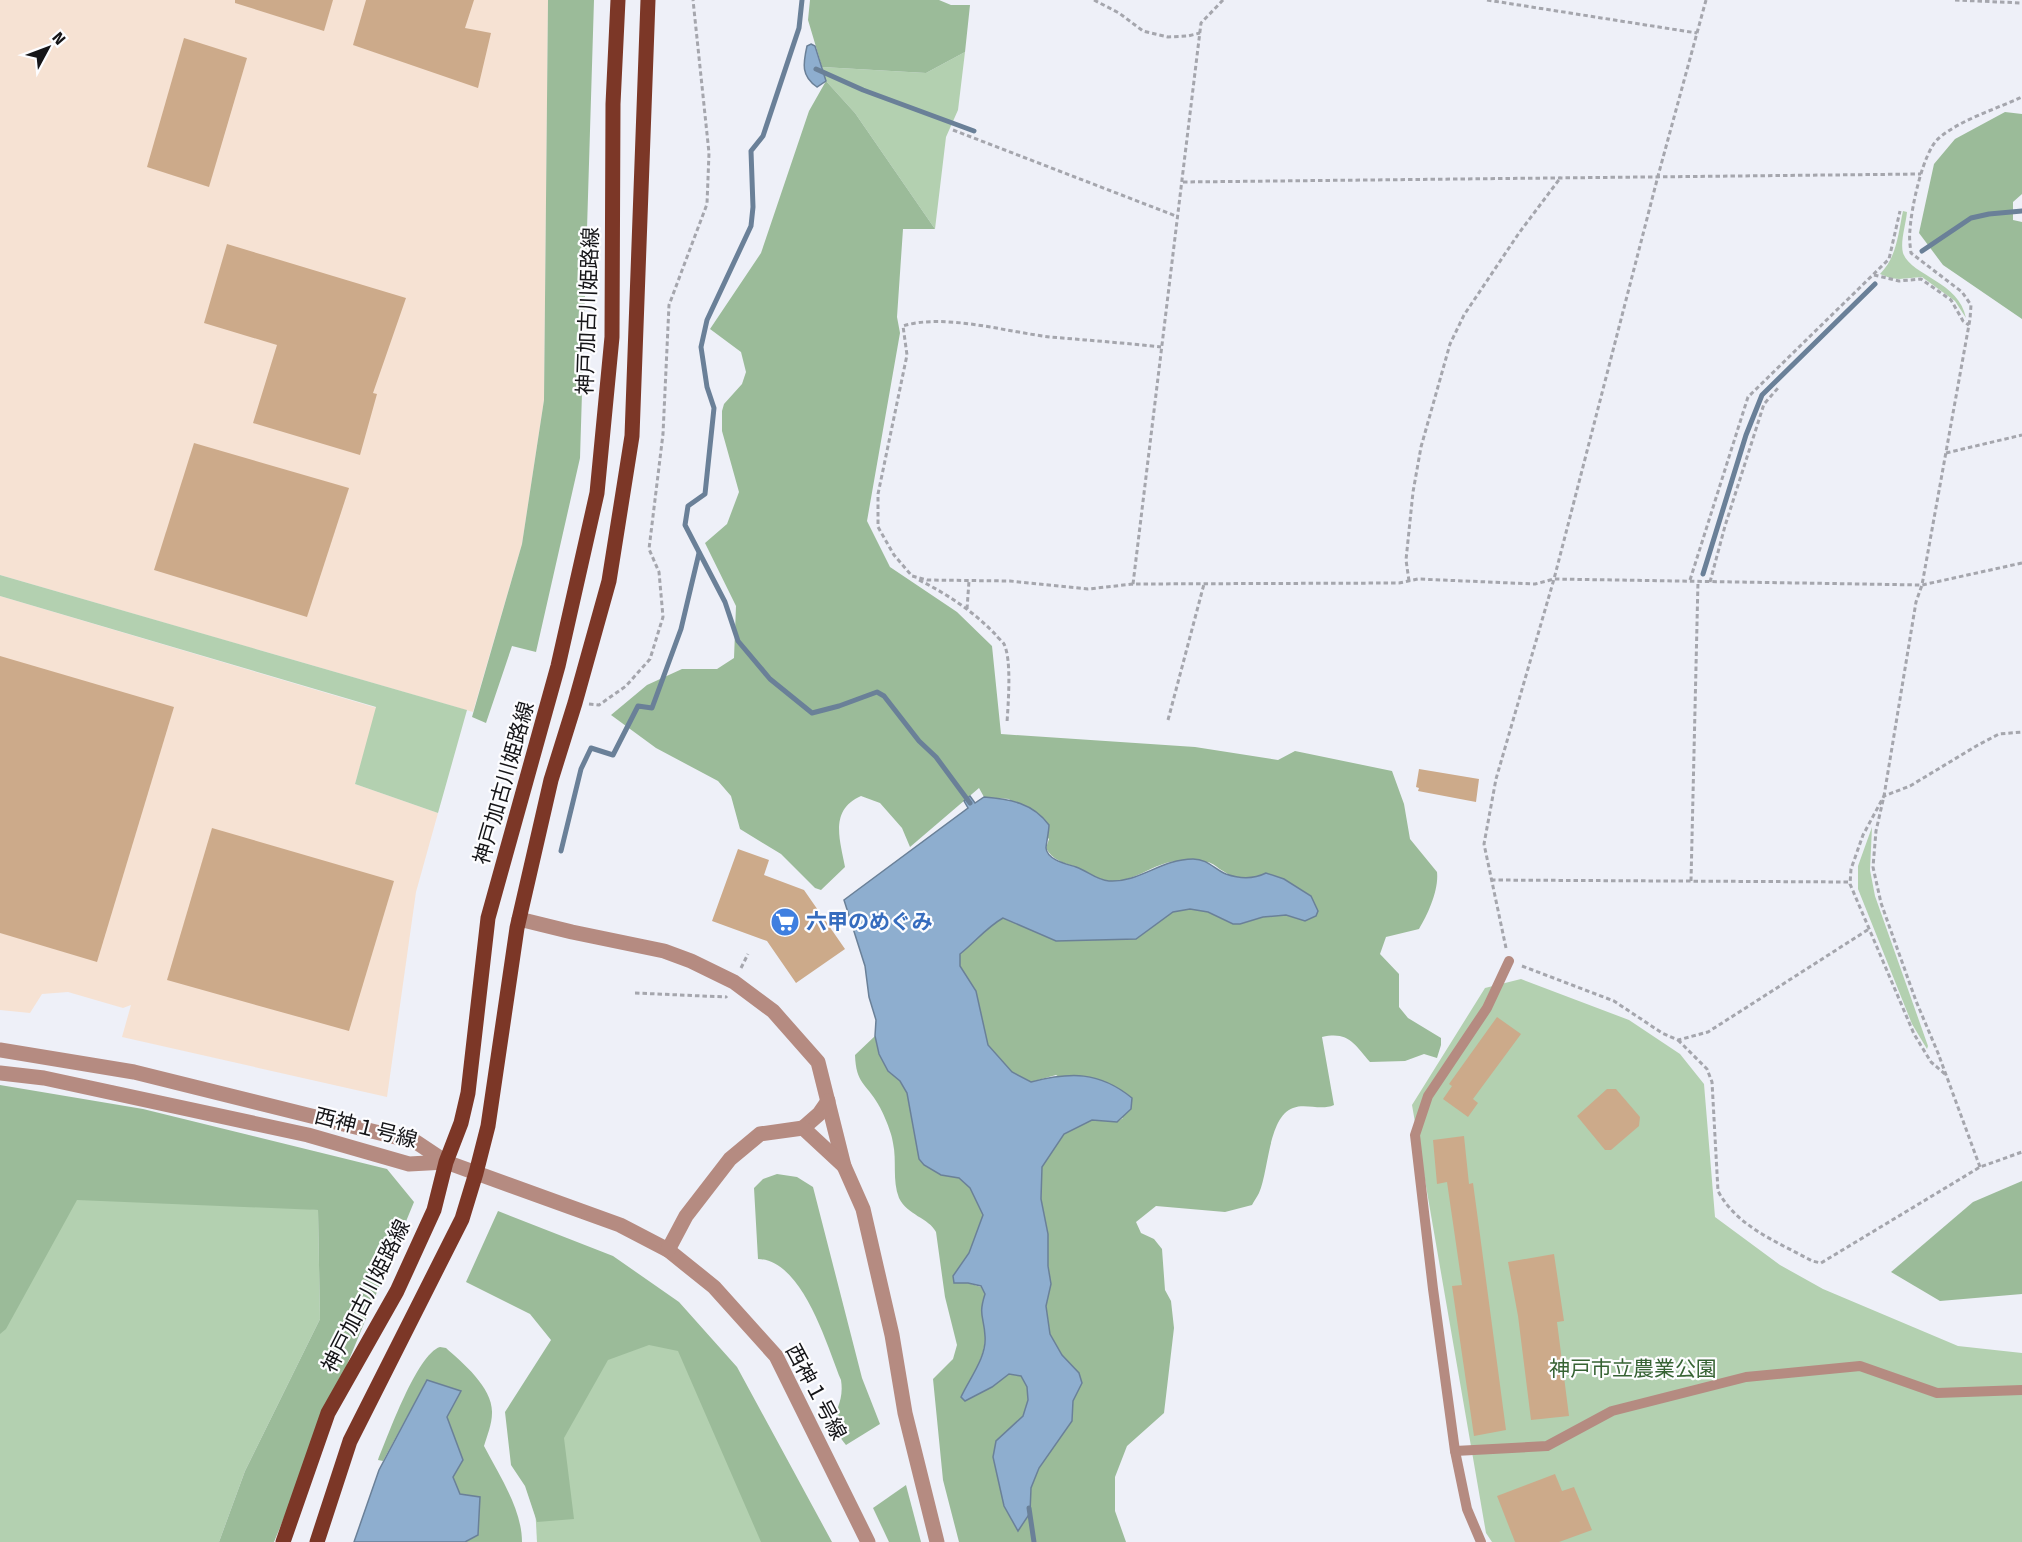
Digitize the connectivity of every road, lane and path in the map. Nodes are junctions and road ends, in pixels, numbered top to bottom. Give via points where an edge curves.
1 (618, 0) edge
2 (648, 0) edge
3 (693, 0) edge
4 (1094, 0) edge
5 (1222, 0) edge
6 (1487, 0) edge
7 (1706, 0) edge
8 (1955, 0) edge
9 (2022, 3) edge
10 (1200, 33) junction
11 (1697, 33) junction
12 (2022, 97) edge
13 (953, 130) dead end
14 (1921, 174) junction
15 (1658, 176) junction
16 (1561, 177) junction
17 (1183, 182) junction
18 (1900, 211) dead end
19 (1177, 216) junction
20 (1874, 275) junction
21 (1969, 325) junction
22 (1161, 347) junction
23 (1778, 388) dead end
24 (2022, 435) edge
25 (1947, 453) junction
26 (2022, 563) edge
27 (912, 576) junction
28 (1554, 579) junction
29 (969, 581) junction
30 (1409, 581) junction
31 (1690, 581) junction
32 (1698, 581) junction
33 (1710, 582) junction
34 (1132, 584) junction
35 (1204, 584) junction
36 (1922, 585) junction
37 (967, 609) junction
38 (576, 703) junction
39 (1168, 720) dead end
40 (1007, 723) dead end
41 (2022, 732) edge
42 (1884, 796) junction
43 (1491, 880) junction
44 (1692, 881) junction
45 (1851, 882) junction
46 (519, 919) junction
47 (1869, 929) junction
48 (748, 954) dead end
49 (1509, 961) junction
50 (734, 982) junction
51 (634, 993) dead end
52 (1678, 1040) junction
53 (0, 1050) edge
54 (0, 1073) edge
55 (1946, 1076) junction
56 (828, 1101) junction
57 (803, 1128) junction
58 (2022, 1152) edge
59 (446, 1162) junction
60 (844, 1166) junction
61 (1980, 1167) junction
62 (476, 1173) junction
63 (668, 1250) junction
64 (2022, 1390) edge
65 (1455, 1451) junction
66 (283, 1542) edge
67 (316, 1542) edge
68 (868, 1542) edge
69 (937, 1542) edge
70 (1481, 1542) edge

1 - 59 main road, 神戸加古川姫路線 via 613,104 612,337 597,493 558,666 488,918 468,1093
2 - 38 main road via 632,436 609,581
3 - 38 path via 709,153 707,204 669,305 663,435 649,549 659,572 663,617 650,659 626,686 599,705
4 - 10 path via 1143,30 1168,37
5 - 10 path via 1201,23
6 - 11 path
7 - 11 path
8 - 9 path
10 - 17 path
11 - 15 path
12 - 14 path via 1937,139
13 - 19 path
14 - 15 path
14 - 21 path via 1910,230 1911,253 1962,292 1971,305
15 - 16 path
15 - 28 path
16 - 17 path
16 - 30 path via 1464,315 1450,344 1413,492 1406,560
17 - 19 path
18 - 20 path via 1889,259
19 - 22 path
20 - 21 path via 1899,281 1922,279 1951,300
20 - 31 path via 1748,398
21 - 25 path
22 - 27 path via 946,322 918,321 903,326 907,356 878,494 878,527
22 - 34 path
23 - 33 path via 1764,404
24 - 25 path
25 - 36 path
26 - 36 path
27 - 29 path
27 - 37 path
28 - 30 path via 1535,584
28 - 31 path
28 - 43 path via 1496,779 1484,844
29 - 34 path via 1088,589
29 - 37 path
30 - 35 path
31 - 32 path
32 - 33 path
32 - 44 path
33 - 36 path
34 - 35 path
35 - 39 path
36 - 42 path
37 - 40 path via 1005,645 1009,671
38 - 46 main road via 551,780
41 - 42 path via 1999,734 1910,786
42 - 45 path via 1863,835 1851,869
42 - 55 path via 1873,867 1878,894
43 - 44 path
43 - 49 path
44 - 45 path
45 - 47 path
46 - 50 street via 664,951
46 - 62 main road via 489,1126
47 - 52 path via 1708,1032
47 - 55 path via 1914,1034 1931,1062
48 - 50 path
49 - 52 path via 1614,1000
49 - 65 lane via 1487,1008 1428,1096 1415,1135
50 - 51 path via 726,998
50 - 56 street via 773,1011 818,1062
52 - 61 path via 1707,1069 1712,1082 1718,1191 1725,1205 1743,1222 1812,1261 1821,1263
53 - 59 street, 西神１号線 via 134,1072 405,1139
54 - 59 street, 西神１号線 via 44,1078 297,1133 409,1164
55 - 61 path
56 - 57 street
56 - 60 street
57 - 60 street
57 - 63 street via 760,1134 730,1159 686,1216
58 - 61 path
59 - 62 street, 西神１号線
59 - 66 main road, 神戸加古川姫路線 via 434,1210 397,1292 328,1413
60 - 69 street via 863,1209 905,1413
62 - 63 street, 西神１号線 via 620,1225
62 - 67 main road via 462,1220 350,1441
63 - 68 street, 西神１号線 via 714,1287 776,1356
64 - 65 lane via 1937,1393 1860,1366 1746,1377 1612,1411 1547,1446
65 - 70 lane via 1467,1509

